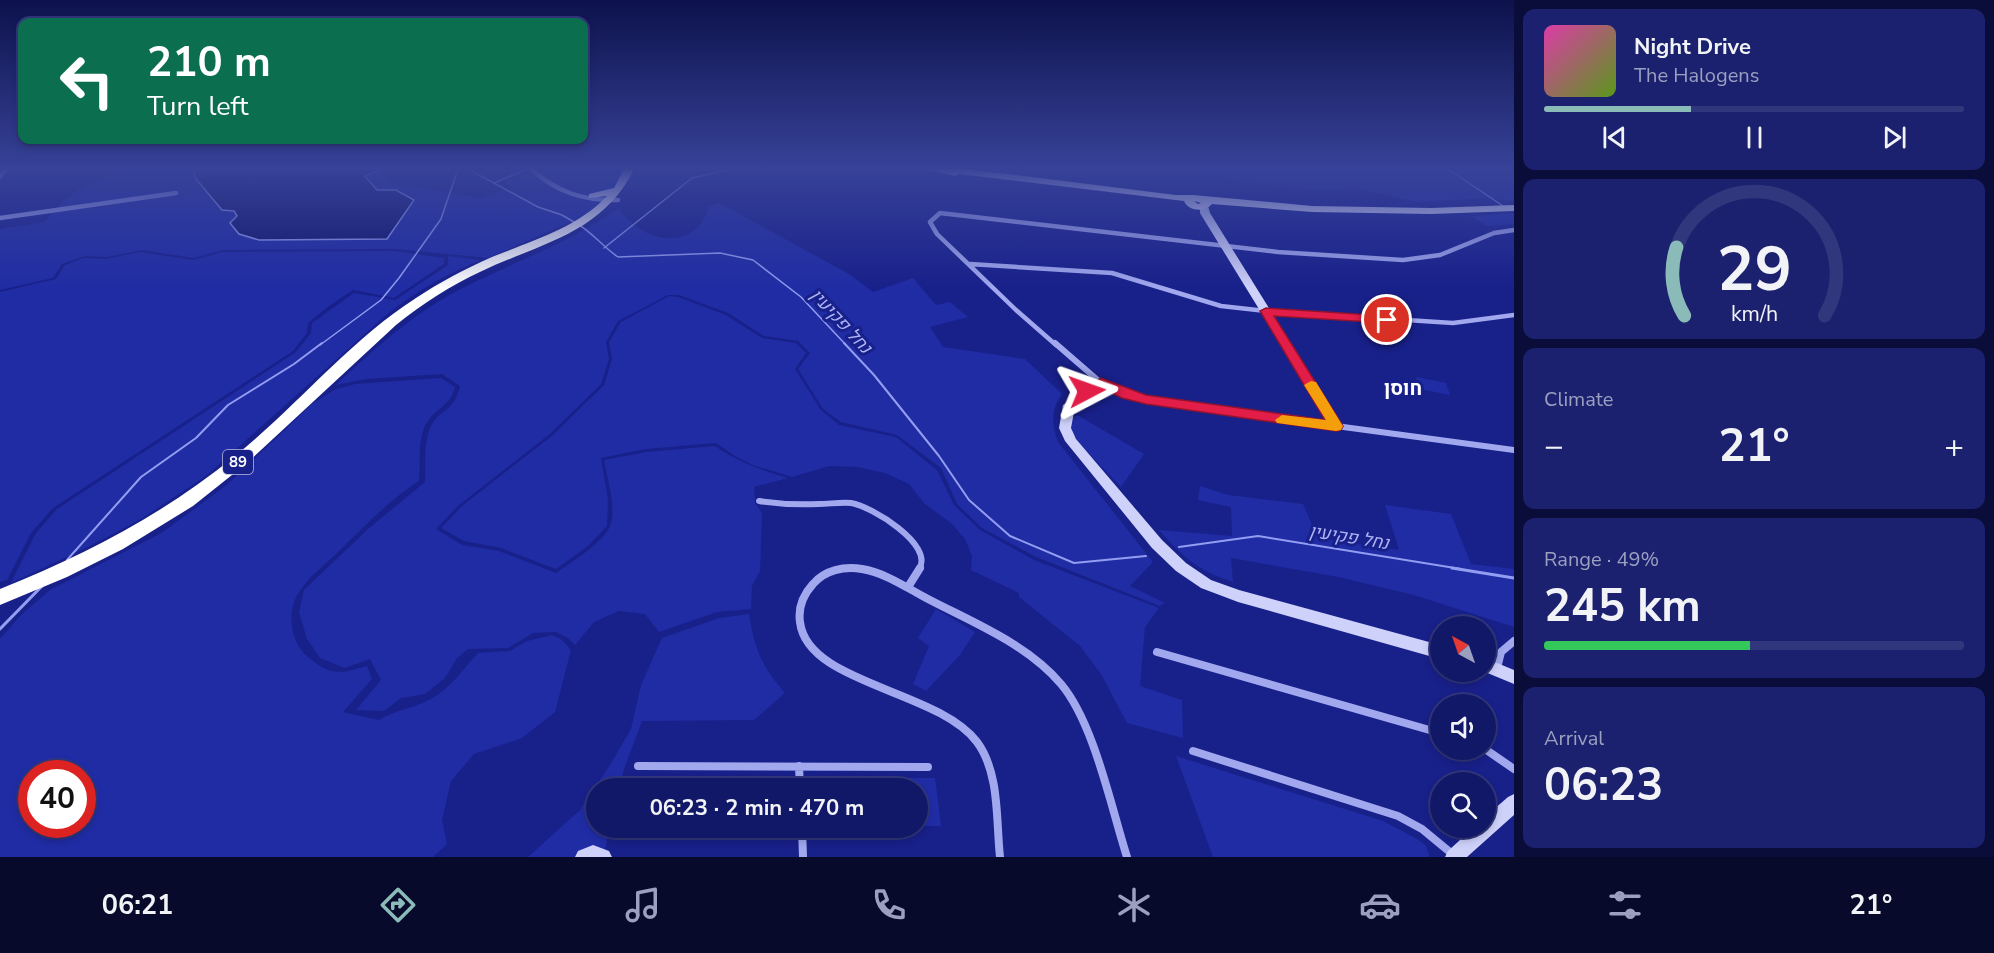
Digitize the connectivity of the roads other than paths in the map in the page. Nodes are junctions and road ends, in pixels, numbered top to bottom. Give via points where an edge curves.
1 (63, 209) edge
2 (594, 209) edge
3 (597, 209) edge
4 (1202, 209) edge
5 (1298, 209) edge
6 (1514, 209) edge
7 (0, 218) edge
8 (1514, 230) edge
9 (1226, 246) junction
10 (970, 264) junction
11 (447, 284) junction
12 (1266, 311) junction
13 (1514, 315) edge
14 (1101, 383) junction
15 (1336, 426) junction
16 (1514, 450) edge
17 (759, 501) dead end
18 (908, 587) junction
19 (0, 597) edge
20 (1514, 641) edge
21 (1430, 649) edge
22 (1157, 652) dead end
23 (1496, 660) edge
24 (1496, 669) edge
25 (1514, 677) edge
26 (1430, 730) edge
27 (1193, 751) dead end
28 (1496, 757) edge
29 (638, 766) dead end
30 (799, 766) junction
31 (928, 767) dead end
32 (1514, 769) edge
33 (800, 778) edge
34 (1514, 803) edge
35 (802, 838) edge
36 (585, 857) edge
37 (603, 857) edge
38 (803, 857) edge
39 (1000, 857) edge
40 (1126, 857) edge
41 (1455, 857) edge

1 - 7 street
2 - 11 highway, 89 via 572,227
3 - 11 highway, 89 via 580,229
4 - 9 street
5 - 6 main road via 1421,214
8 - 9 street via 1494,233 1419,260
9 - 10 street via 940,213 930,222 931,227
9 - 12 street
10 - 12 street via 1112,273 1221,306
10 - 14 street via 1016,310
11 - 19 highway, 89 via 391,322 242,459 187,502 117,544
12 - 13 street via 1453,323
12 - 15 street
14 - 15 street via 1146,399
14 - 21 street via 1069,405 1065,419 1067,434 1157,544 1181,567 1206,584 1238,596
15 - 16 street
17 - 18 street via 784,505 852,504 879,515 915,542 922,553 922,565
18 - 39 street via 870,570 835,570 806,592 798,614 799,625 814,651 837,668 935,707 969,732 979,745 990,774
18 - 40 street via 1007,640 1061,684 1084,719
20 - 23 street
22 - 26 street
24 - 25 street
27 - 41 street via 1398,816 1422,829
28 - 32 street
29 - 30 street
30 - 31 street
30 - 33 street
34 - 41 street
35 - 38 street
36 - 37 street

